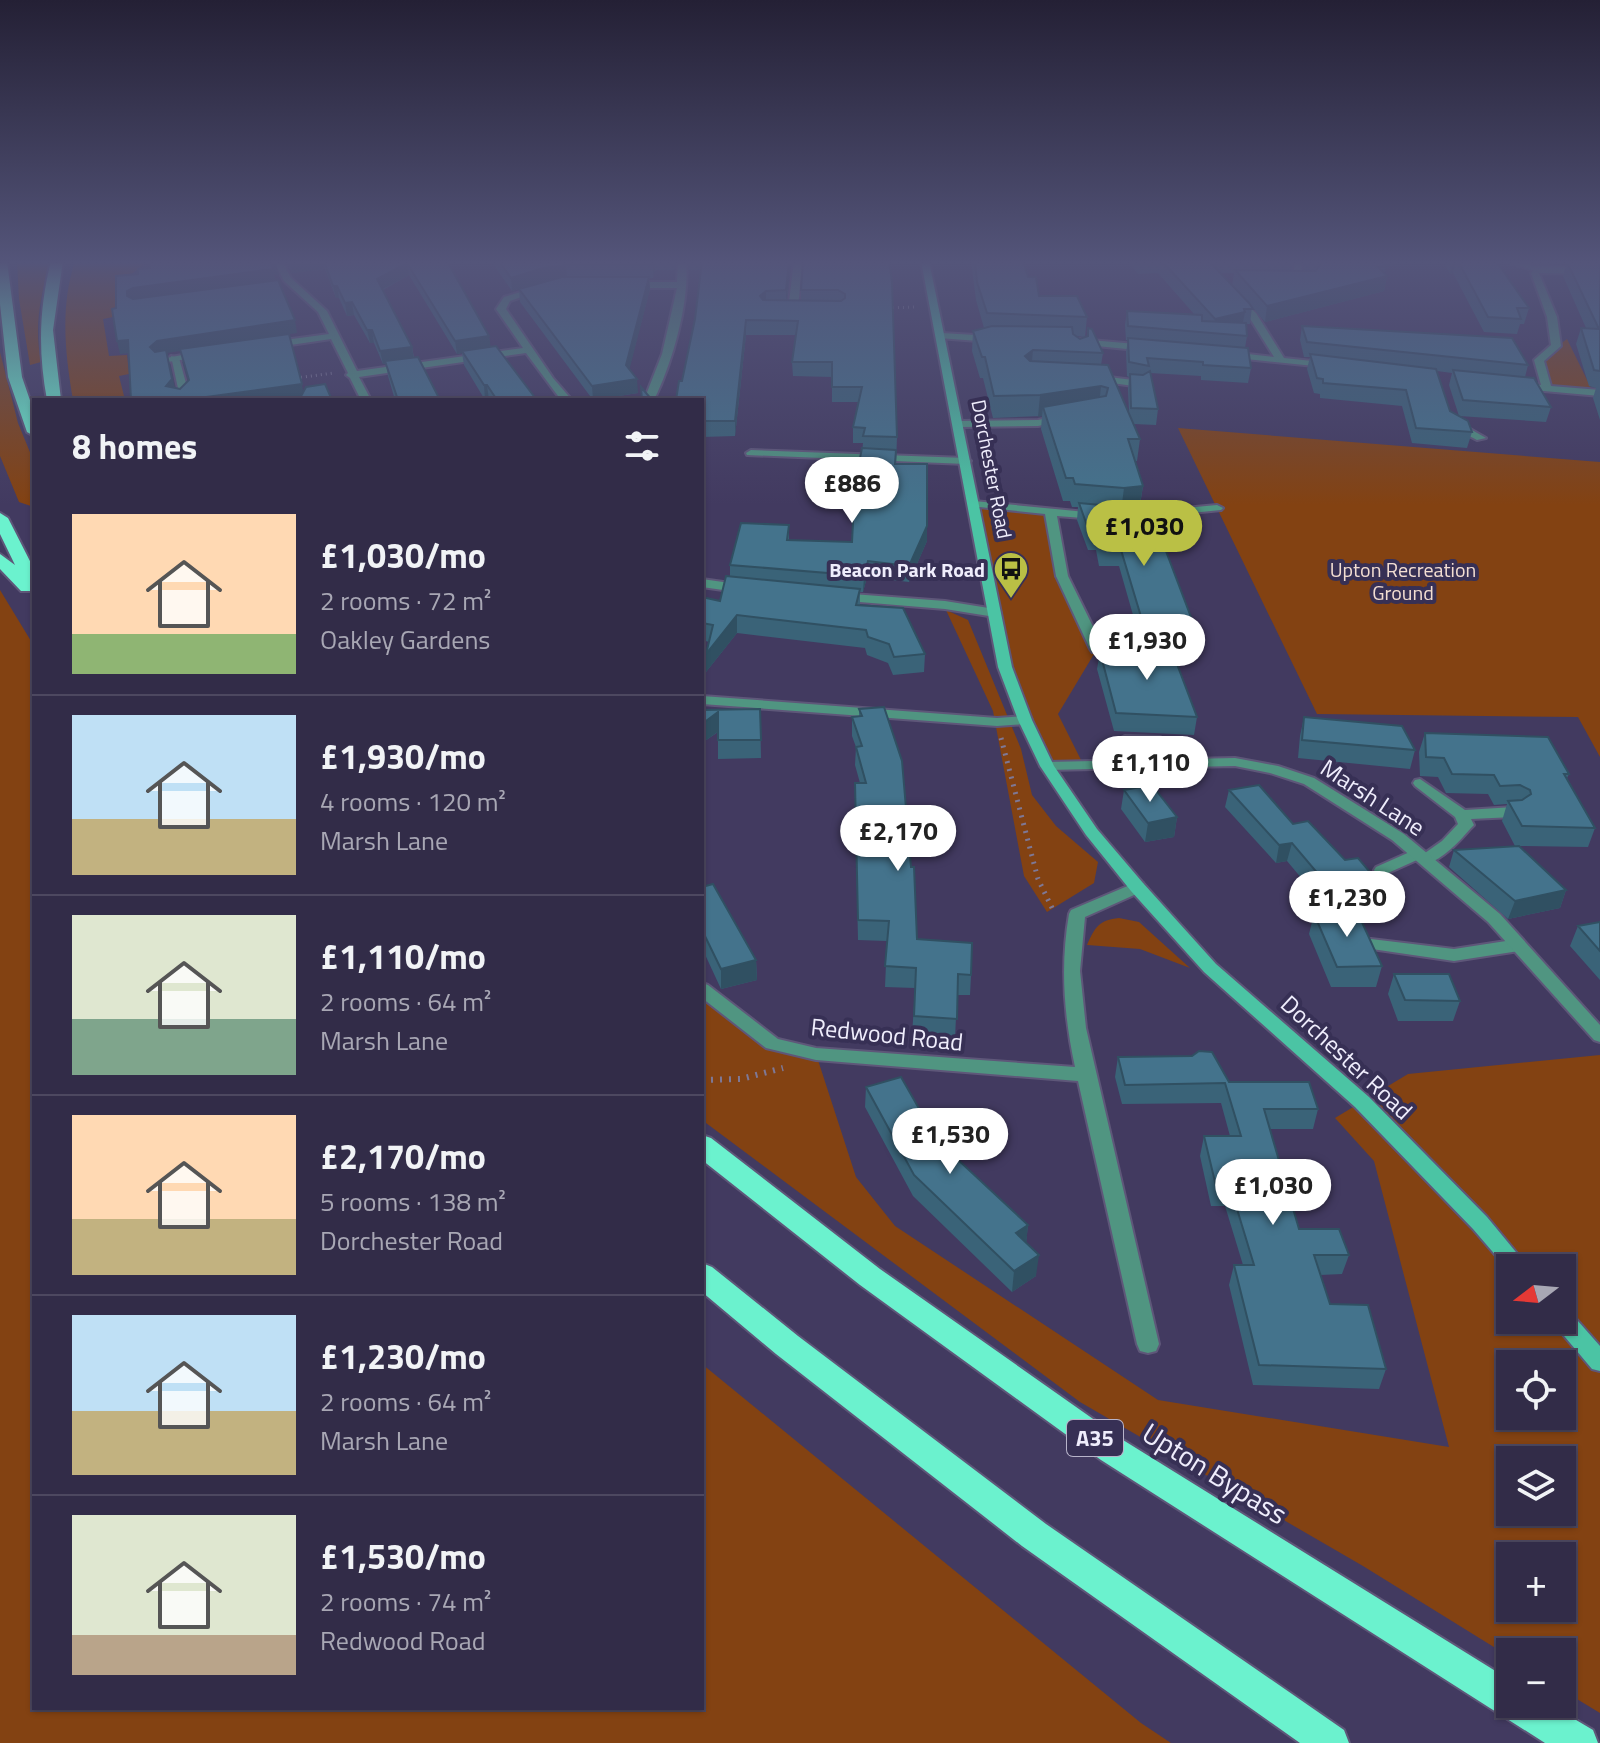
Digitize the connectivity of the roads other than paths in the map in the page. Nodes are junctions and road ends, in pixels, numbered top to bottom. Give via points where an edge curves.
1 (11, 342) edge
2 (45, 342) edge
3 (290, 342) edge
4 (338, 342) edge
5 (524, 342) edge
6 (668, 342) edge
7 (942, 342) edge
8 (1062, 342) edge
9 (1270, 342) edge
10 (1555, 342) edge
11 (263, 346) edge
12 (1154, 349) edge
13 (529, 350) junction
14 (219, 352) edge
15 (1217, 354) edge
16 (174, 358) junction
17 (1280, 359) junction
18 (161, 360) edge
19 (1342, 368) edge
20 (350, 373) junction
21 (1075, 378) edge
22 (1141, 384) edge
23 (1506, 385) edge
24 (1547, 389) junction
25 (1600, 393) edge
26 (54, 398) edge
27 (179, 398) edge
28 (365, 398) edge
29 (565, 398) edge
30 (650, 398) edge
31 (1449, 413) edge
32 (1068, 416) edge
33 (959, 424) junction
34 (32, 426) edge
35 (1481, 438) dead end
36 (751, 453) dead end
37 (966, 461) junction
38 (974, 504) junction
39 (1217, 508) dead end
40 (1051, 513) junction
41 (1107, 516) edge
42 (1121, 517) edge
43 (0, 518) edge
44 (0, 559) edge
45 (32, 582) edge
46 (704, 583) edge
47 (763, 591) edge
48 (32, 592) edge
49 (824, 596) edge
50 (995, 613) junction
51 (1097, 649) dead end
52 (704, 700) edge
53 (1025, 720) junction
54 (1160, 741) dead end
55 (1133, 765) junction
56 (1047, 766) junction
57 (1420, 783) dead end
58 (1514, 812) edge
59 (1462, 815) junction
60 (1421, 857) junction
61 (1382, 870) dead end
62 (1137, 887) junction
63 (1371, 944) edge
64 (1519, 945) junction
65 (704, 991) edge
66 (1600, 1036) edge
67 (1087, 1075) junction
68 (704, 1147) edge
69 (1507, 1254) edge
70 (704, 1277) edge
71 (1576, 1334) edge
72 (1148, 1344) dead end
73 (1600, 1362) edge
74 (1496, 1692) edge
75 (1538, 1718) edge
76 (1331, 1743) edge
77 (1580, 1743) edge

1 - 34 highway via 15,377
2 - 26 highway
3 - 11 street
4 - 20 street
5 - 13 street
6 - 30 street via 658,388
7 - 33 main road, Dorchester Road
8 - 12 street via 1078,348
9 - 17 street
10 - 24 street via 1539,360
13 - 20 street
13 - 29 street
14 - 16 street
15 - 17 street
16 - 18 street
16 - 27 street via 184,394
17 - 19 street
20 - 28 street
21 - 22 street via 1087,374
23 - 24 street
24 - 25 street
31 - 35 street via 1453,424
32 - 33 street via 1038,423
33 - 37 main road, Dorchester Road
36 - 37 street
37 - 38 main road, Dorchester Road
38 - 40 street
38 - 50 main road, Dorchester Road
39 - 42 street
40 - 41 street
40 - 51 street via 1062,576
43 - 45 highway
44 - 48 highway
46 - 47 street
49 - 50 street
50 - 53 main road, Dorchester Road via 1005,667
52 - 53 street
53 - 56 main road, Dorchester Road
54 - 55 street via 1125,740
55 - 56 street, Marsh Lane
55 - 60 street, Marsh Lane via 1235,762 1273,769 1309,781
56 - 62 main road, Dorchester Road via 1091,832
57 - 59 street
58 - 59 street
59 - 60 street via 1466,825 1448,844
60 - 61 street
60 - 64 street, Marsh Lane
62 - 67 street via 1077,914 1070,944
62 - 69 main road, Dorchester Road via 1210,968 1362,1102
63 - 64 street via 1454,955
64 - 66 street, Marsh Lane
65 - 67 street, Redwood Road via 772,1044 816,1054
67 - 72 street
68 - 74 highway, Upton Bypass / A35 via 870,1277 1112,1450
70 - 76 highway via 1034,1535
71 - 73 main road
75 - 77 highway

